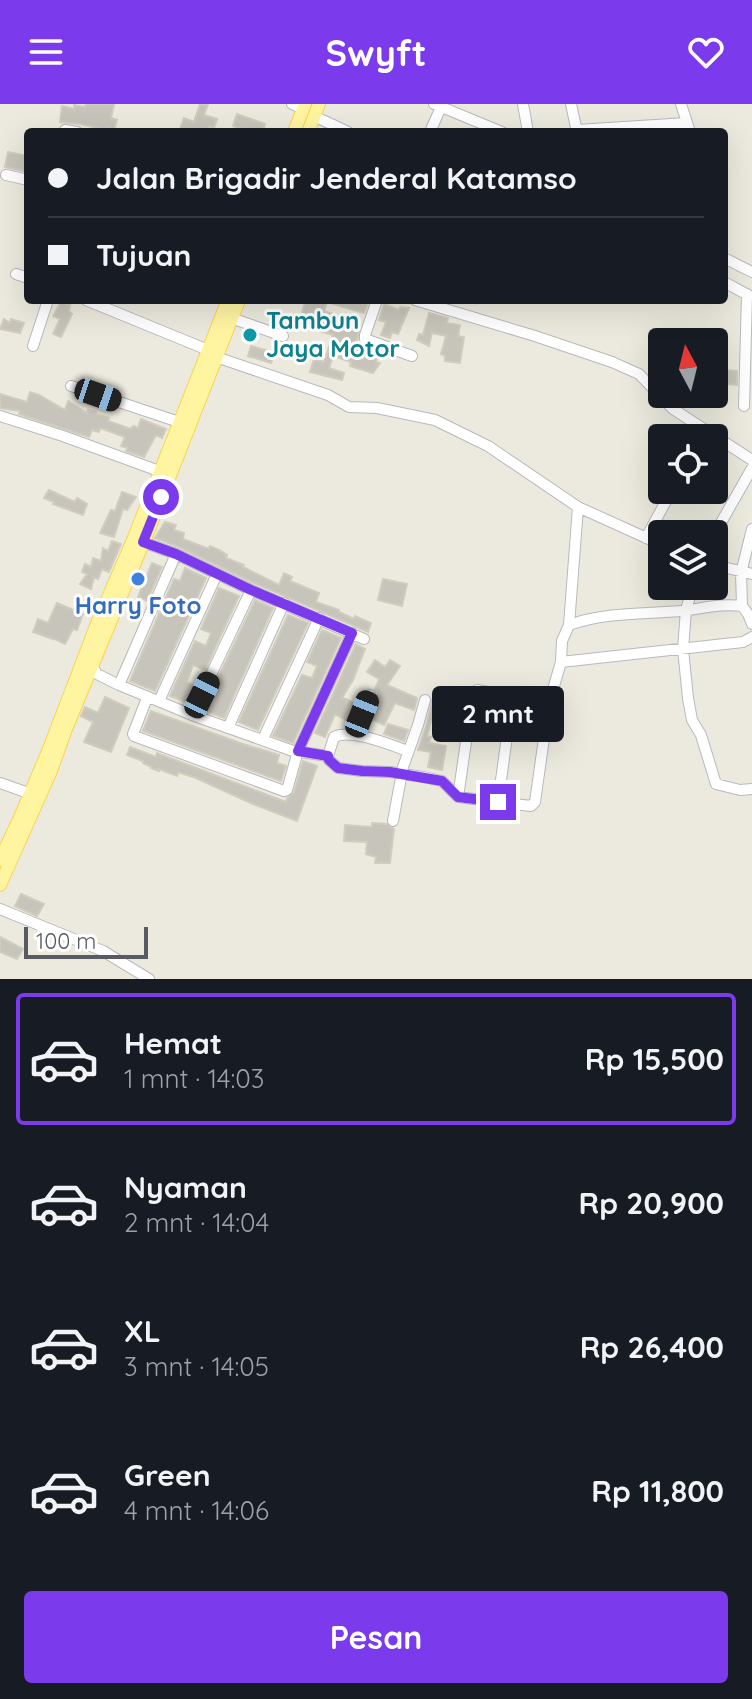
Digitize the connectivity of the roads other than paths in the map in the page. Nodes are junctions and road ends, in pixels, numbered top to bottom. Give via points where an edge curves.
1 (523, 104) edge
2 (571, 104) edge
3 (681, 104) edge
4 (437, 106) edge
5 (304, 107) edge
6 (475, 127) edge
7 (688, 127) edge
8 (296, 128) edge
9 (307, 128) edge
10 (341, 128) edge
11 (431, 128) edge
12 (527, 128) edge
13 (576, 128) edge
14 (659, 128) edge
15 (6, 175) dead end
16 (24, 179) edge
17 (728, 260) edge
18 (752, 272) edge
19 (16, 274) dead end
20 (24, 277) edge
21 (728, 284) edge
22 (749, 296) edge
23 (47, 304) edge
24 (96, 304) edge
25 (227, 304) edge
26 (237, 304) edge
27 (376, 304) edge
28 (428, 304) edge
29 (231, 318) junction
30 (283, 336) dead end
31 (33, 346) dead end
32 (212, 353) junction
33 (412, 356) dead end
34 (71, 386) dead end
35 (744, 406) dead end
36 (0, 416) edge
37 (179, 422) junction
38 (690, 424) edge
39 (728, 448) edge
40 (752, 460) edge
41 (752, 468) edge
42 (159, 471) junction
43 (664, 504) edge
44 (578, 507) junction
45 (723, 520) edge
46 (752, 529) edge
47 (646, 538) joint
48 (143, 542) junction
49 (176, 554) junction
50 (747, 573) edge
51 (217, 574) junction
52 (124, 575) junction
53 (251, 590) junction
54 (689, 600) edge
55 (284, 603) junction
56 (742, 606) junction
57 (686, 610) junction
58 (319, 618) junction
59 (752, 624) edge
60 (569, 625) junction
61 (352, 633) junction
62 (752, 637) edge
63 (364, 639) dead end
64 (683, 649) junction
65 (561, 662) junction
66 (92, 666) junction
67 (119, 685) junction
68 (370, 695) dead end
69 (147, 698) junction
70 (425, 700) dead end
71 (159, 701) junction
72 (549, 703) junction
73 (511, 707) dead end
74 (192, 715) junction
75 (228, 728) junction
76 (354, 734) junction
77 (263, 739) junction
78 (298, 751) junction
79 (408, 751) junction
80 (328, 756) junction
81 (402, 775) junction
82 (0, 783) edge
83 (752, 789) edge
84 (35, 795) junction
85 (458, 797) junction
86 (498, 802) junction
87 (26, 817) junction
88 (393, 821) dead end
89 (0, 860) edge
90 (0, 885) edge
91 (0, 909) edge
92 (149, 979) edge

1 - 12 street
2 - 13 street
3 - 7 street
4 - 6 street
4 - 11 street
5 - 8 main road
5 - 9 main road
5 - 10 street
7 - 14 street
15 - 16 street
17 - 18 street
19 - 20 street
21 - 22 street
22 - 35 street
23 - 31 street
24 - 32 street
25 - 32 main road
26 - 29 main road
27 - 33 street via 365,339
28 - 38 street via 639,374
29 - 30 street
29 - 32 main road
32 - 37 main road
32 - 44 street via 349,407 435,420 488,446
32 - 48 main road
34 - 37 street
36 - 42 street
37 - 42 main road
39 - 40 street
41 - 45 street
42 - 52 main road
43 - 47 street
44 - 47 street
44 - 60 street
46 - 50 street
48 - 49 street
48 - 52 main road
49 - 51 street
49 - 67 street
50 - 56 street
51 - 53 street
51 - 71 street
52 - 66 main road
52 - 84 main road via 98,621
53 - 55 street
53 - 74 street
54 - 57 street
55 - 58 street
55 - 75 street
56 - 57 street
56 - 59 street
57 - 60 street
57 - 64 street
58 - 61 street
58 - 77 street
60 - 65 street
61 - 63 street
61 - 78 street
62 - 64 street
64 - 65 street
64 - 83 street via 692,720 716,784
65 - 72 street
66 - 67 street
66 - 84 main road
67 - 69 street
68 - 76 street
69 - 71 street
69 - 78 street via 134,736 281,790 287,790
70 - 79 street
71 - 74 street
72 - 85 street via 477,690 473,694
72 - 86 street via 535,802
73 - 86 street
74 - 75 street
75 - 77 street
76 - 79 street
76 - 80 street via 336,735
77 - 78 street
78 - 80 street
79 - 81 street
80 - 81 street via 338,768
81 - 85 street via 442,781
81 - 88 street
82 - 84 street
84 - 87 main road
85 - 86 street
87 - 89 main road
87 - 90 main road
91 - 92 street via 103,951

